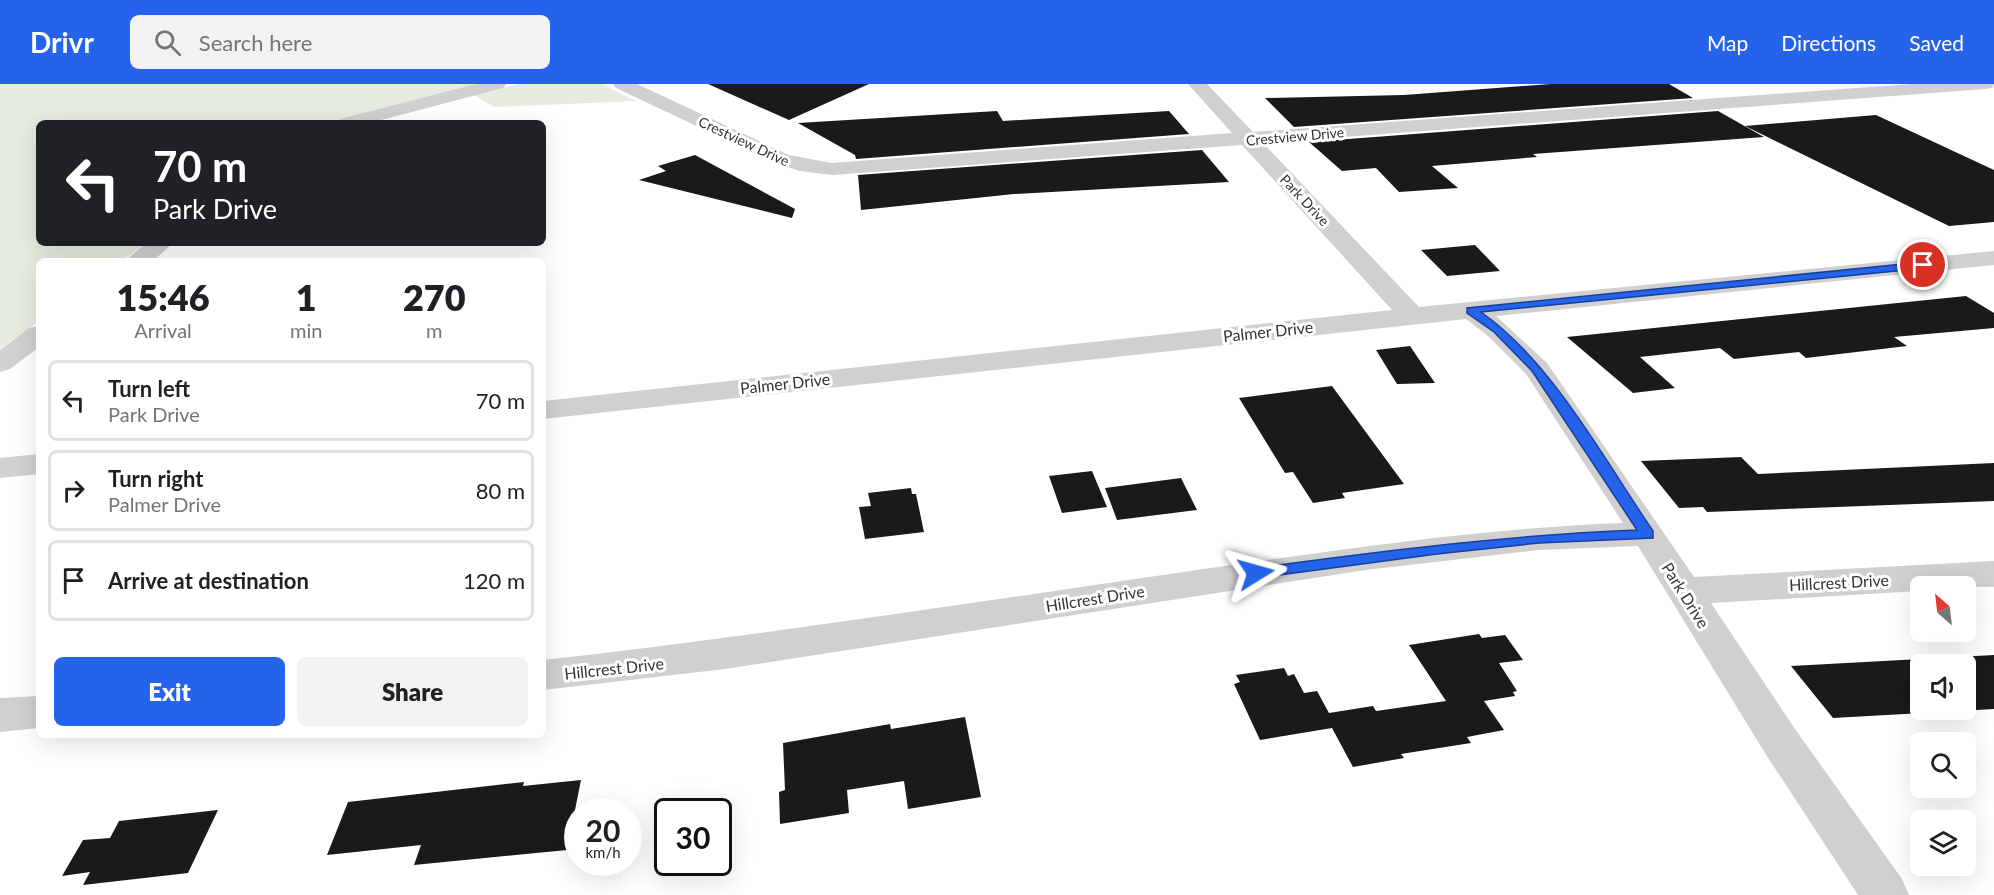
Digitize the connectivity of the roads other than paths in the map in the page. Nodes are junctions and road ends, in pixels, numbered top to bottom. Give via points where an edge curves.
1 (497, 84) edge
2 (622, 84) edge
3 (1197, 84) edge
4 (1986, 84) edge
5 (359, 120) edge
6 (1249, 140) junction
7 (156, 246) edge
8 (140, 258) edge
9 (1994, 258) edge
10 (1471, 310) junction
11 (1412, 316) junction
12 (36, 336) edge
13 (0, 363) edge
14 (546, 410) edge
15 (36, 464) edge
16 (0, 468) edge
17 (1648, 534) junction
18 (1994, 574) edge
19 (1683, 591) junction
20 (546, 675) edge
21 (36, 712) edge
22 (0, 715) edge
23 (1885, 895) edge

1 - 5 street
2 - 6 street, Crestview Drive via 782,159 820,168
3 - 6 street, Park Drive
4 - 6 street, Crestview Drive
6 - 11 street, Park Drive
7 - 8 street
9 - 10 street, Palmer Drive
10 - 11 street, Palmer Drive
10 - 17 street, Park Drive via 1498,330 1537,369
11 - 14 street, Palmer Drive
12 - 13 street
15 - 16 street
17 - 19 street, Park Drive
17 - 20 street, Hillcrest Drive via 1539,538 1366,558 725,654
18 - 19 street, Hillcrest Drive
19 - 23 street, Park Drive
21 - 22 street

